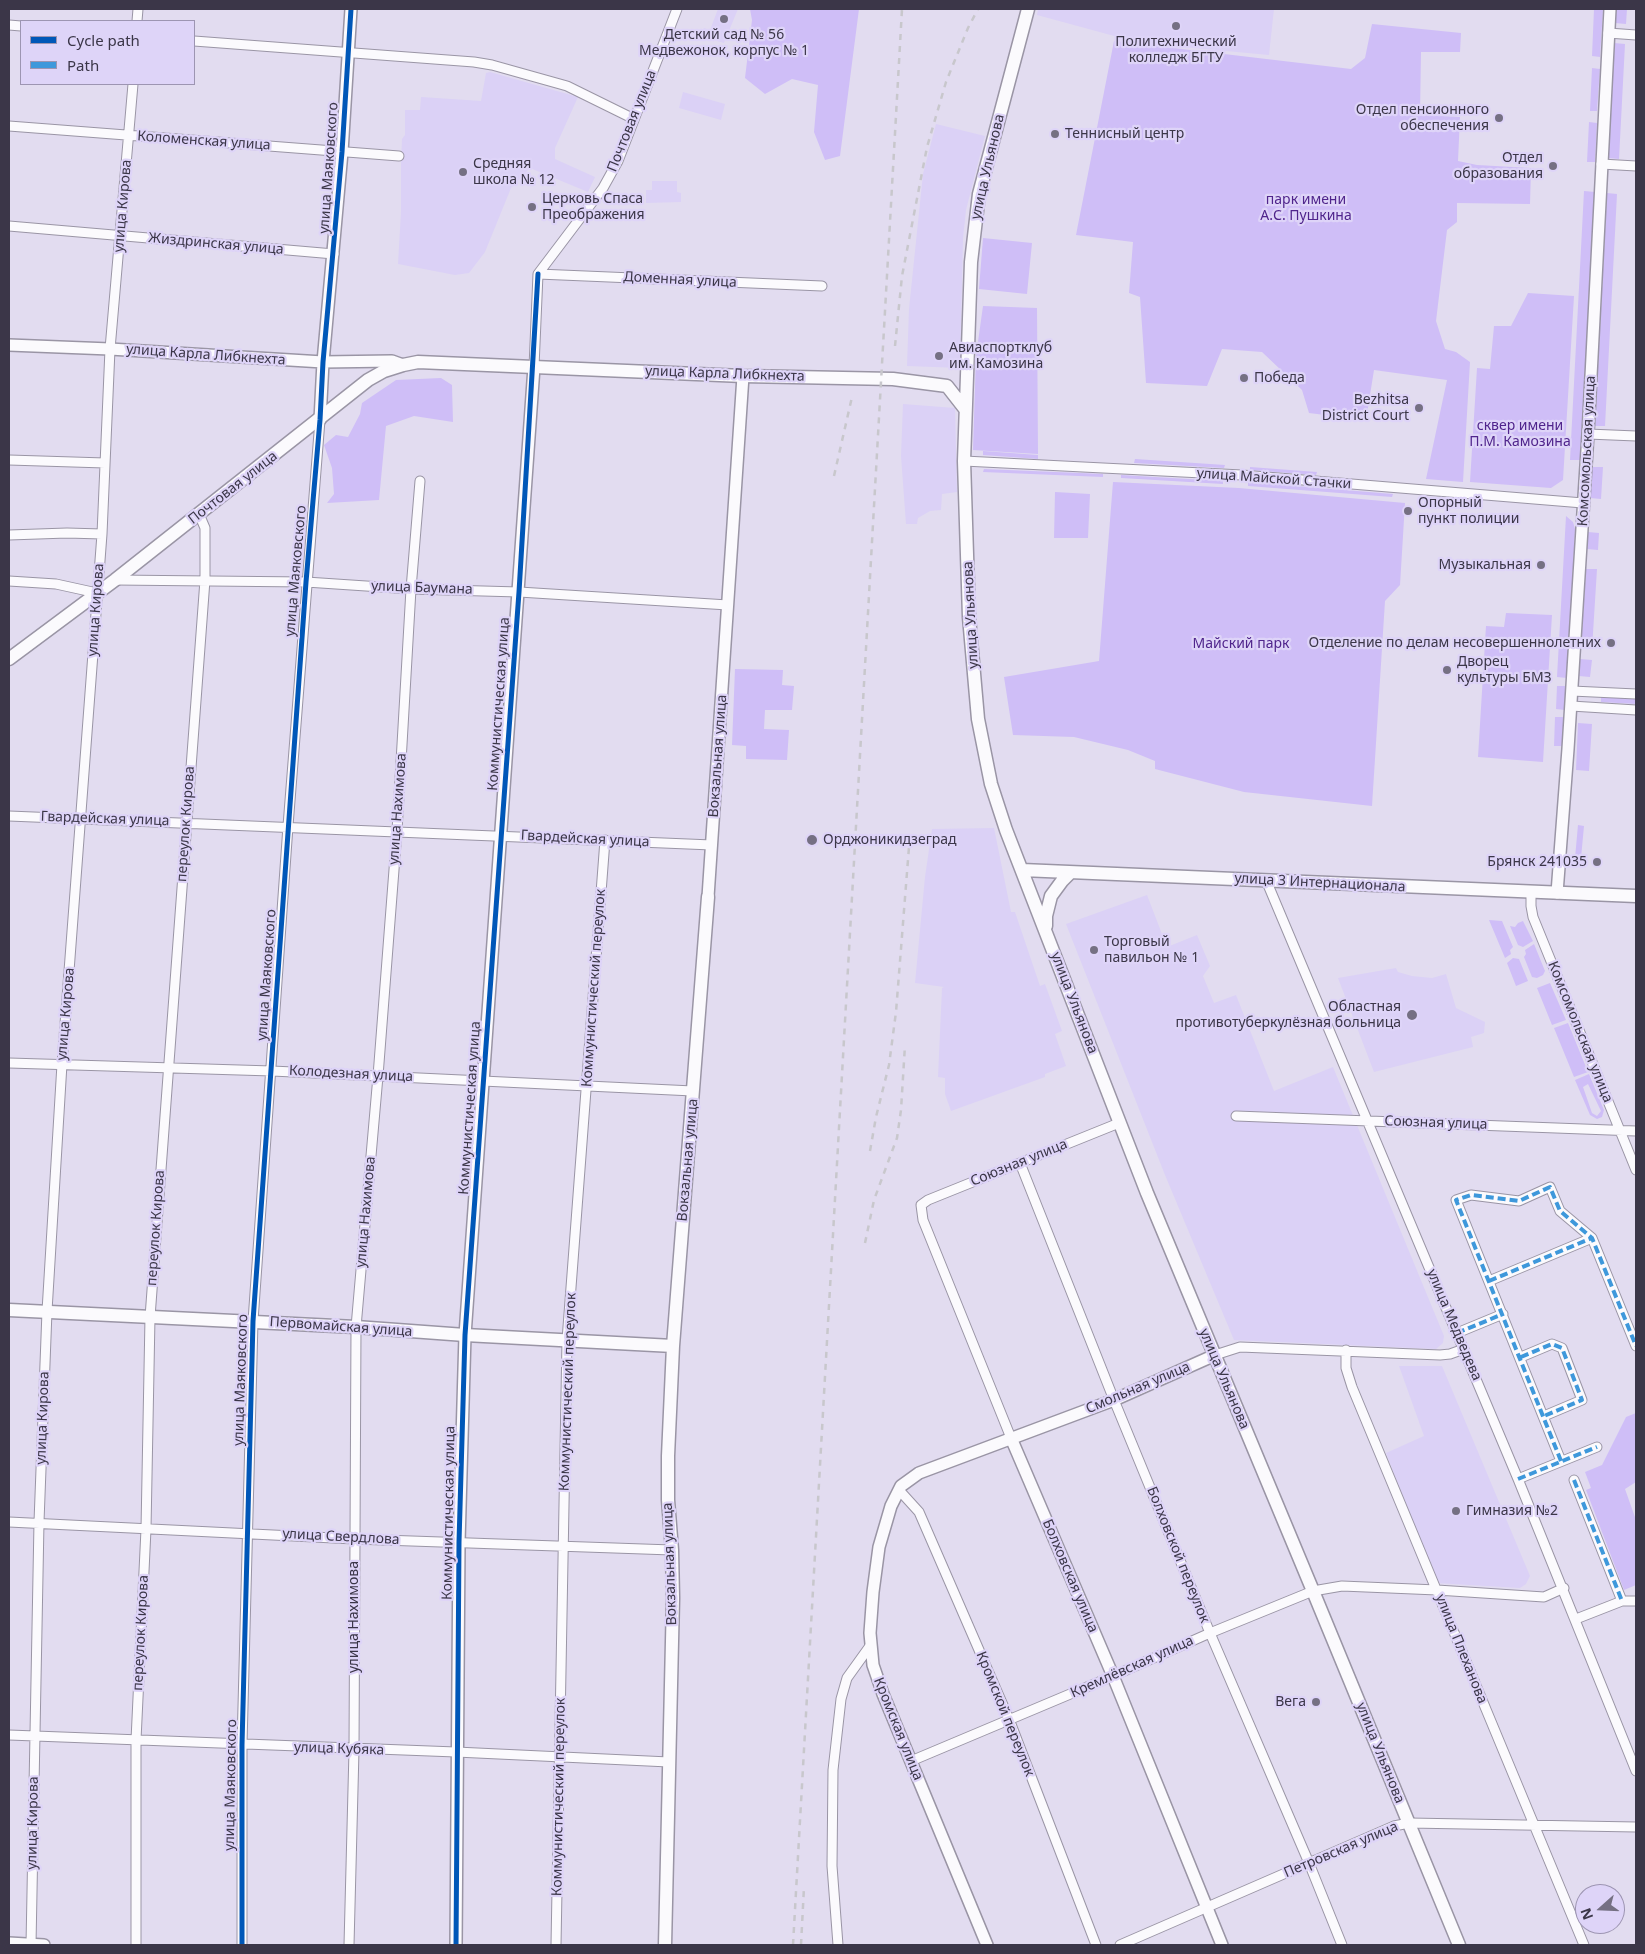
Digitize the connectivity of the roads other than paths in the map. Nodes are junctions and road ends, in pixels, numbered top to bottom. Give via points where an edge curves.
1 (351, 9) edge
2 (677, 9) edge
3 (1028, 9) edge
4 (1610, 9) edge
5 (1608, 33) junction
6 (1636, 35) edge
7 (195, 40) edge
8 (348, 53) junction
9 (133, 85) edge
10 (634, 119) junction
11 (9, 126) edge
12 (129, 135) junction
13 (342, 152) junction
14 (399, 156) dead end
15 (1601, 164) junction
16 (1636, 166) edge
17 (9, 226) edge
18 (121, 235) junction
19 (334, 254) junction
20 (538, 274) junction
21 (822, 286) dead end
22 (9, 345) edge
23 (110, 349) junction
24 (323, 362) junction
25 (403, 365) junction
26 (474, 365) joint
27 (534, 367) junction
28 (967, 370) junction
29 (743, 376) junction
30 (948, 386) junction
31 (965, 409) junction
32 (320, 420) junction
33 (1588, 434) junction
34 (1636, 436) edge
35 (9, 460) edge
36 (964, 461) junction
37 (105, 463) junction
38 (420, 481) dead end
39 (1584, 504) junction
40 (199, 514) junction
41 (102, 534) junction
42 (9, 535) edge
43 (115, 580) junction
44 (205, 580) junction
45 (9, 581) edge
46 (306, 582) junction
47 (411, 589) junction
48 (519, 592) junction
49 (97, 593) junction
50 (728, 605) junction
51 (9, 659) edge
52 (1572, 690) junction
53 (1636, 694) edge
54 (1571, 706) junction
55 (1636, 710) edge
56 (9, 816) edge
57 (82, 818) junction
58 (186, 822) junction
59 (288, 826) junction
60 (397, 831) junction
61 (501, 835) junction
62 (605, 840) junction
63 (712, 845) junction
64 (1022, 870) junction
65 (1070, 873) junction
66 (1266, 880) junction
67 (1531, 892) junction
68 (1557, 893) junction
69 (1636, 896) edge
70 (708, 897) joint
71 (1046, 931) junction
72 (9, 1062) edge
73 (62, 1064) junction
74 (168, 1068) junction
75 (272, 1071) junction
76 (378, 1076) junction
77 (484, 1080) junction
78 (586, 1087) junction
79 (693, 1091) junction
80 (1236, 1116) dead end
81 (1367, 1120) junction
82 (1119, 1123) junction
83 (1619, 1131) junction
84 (1636, 1131) edge
85 (1020, 1163) junction
86 (1636, 1170) edge
87 (921, 1205) joint
88 (1592, 1238) junction
89 (1489, 1281) junction
90 (9, 1310) edge
91 (48, 1311) junction
92 (1503, 1314) junction
93 (150, 1317) junction
94 (253, 1321) junction
95 (356, 1326) junction
96 (1457, 1333) junction
97 (465, 1335) junction
98 (567, 1340) junction
99 (673, 1346) junction
100 (1636, 1346) edge
101 (1464, 1348) junction
102 (1346, 1350) junction
103 (1215, 1355) junction
104 (1520, 1357) junction
105 (1114, 1400) junction
106 (1544, 1416) junction
107 (1011, 1438) junction
108 (1597, 1447) dead end
109 (1561, 1461) junction
110 (910, 1478) joint
111 (1518, 1479) junction
112 (1574, 1480) dead end
113 (899, 1490) junction
114 (9, 1522) edge
115 (39, 1522) junction
116 (146, 1529) junction
117 (248, 1533) junction
118 (354, 1539) junction
119 (459, 1542) junction
120 (563, 1546) junction
121 (672, 1550) junction
122 (1564, 1588) junction
123 (1437, 1590) junction
124 (1313, 1591) junction
125 (1622, 1600) junction
126 (1636, 1601) edge
127 (1576, 1619) junction
128 (1210, 1633) junction
129 (870, 1646) junction
130 (1113, 1676) junction
131 (1009, 1719) junction
132 (9, 1735) edge
133 (35, 1736) junction
134 (136, 1740) junction
135 (242, 1745) junction
136 (354, 1750) junction
137 (456, 1752) junction
138 (560, 1757) junction
139 (911, 1761) junction
140 (669, 1762) junction
141 (1636, 1772) edge
142 (1409, 1823) junction
143 (1533, 1824) junction
144 (1636, 1827) edge
145 (1309, 1863) junction
146 (1207, 1908) junction
147 (9, 1943) edge
148 (31, 1945) edge
149 (44, 1945) edge
150 (136, 1945) edge
151 (242, 1945) edge
152 (349, 1945) edge
153 (456, 1945) edge
154 (556, 1945) edge
155 (665, 1945) edge
156 (838, 1945) edge
157 (987, 1945) edge
158 (1096, 1945) edge
159 (1120, 1945) edge
160 (1222, 1945) edge
161 (1342, 1945) edge
162 (1458, 1945) edge
163 (1584, 1945) edge

1 - 8 street, улица Маяковского
2 - 10 street, Почтовая улица
3 - 28 main road, улица Ульянова via 979,194 972,254
4 - 5 street, Комсомольская улица
5 - 6 street
5 - 15 street, Комсомольская улица
7 - 8 street
8 - 10 street via 492,65 567,86
8 - 13 street, улица Маяковского
9 - 12 street, улица Кирова
10 - 20 street, Почтовая улица via 618,161 603,188
11 - 12 street, Коломенская улица
12 - 13 street, Коломенская улица
12 - 18 street, улица Кирова
13 - 14 street, Коломенская улица
13 - 19 street, улица Маяковского
15 - 16 street
15 - 33 street, Комсомольская улица
17 - 18 street, Жиздринская улица
18 - 19 street, Жиздринская улица
18 - 23 street, улица Кирова
19 - 24 street, улица Маяковского
20 - 21 street, Доменная улица
20 - 27 street, Коммунистическая улица
22 - 23 street, улица Карла Либкнехта
23 - 24 street, улица Карла Либкнехта
23 - 37 street, улица Кирова
24 - 25 street, улица Карла Либкнехта via 372,360
24 - 32 street, улица Маяковского
25 - 26 main road, Почтовая улица via 418,362
25 - 32 main road, Почтовая улица via 368,380
26 - 27 main road, улица Карла Либкнехта
27 - 29 main road, улица Карла Либкнехта
27 - 48 street, Коммунистическая улица
28 - 30 main road
28 - 31 main road, улица Ульянова
29 - 30 main road, улица Карла Либкнехта via 894,379
29 - 50 street, Вокзальная улица
30 - 31 main road
31 - 36 main road, улица Ульянова
32 - 40 main road, Почтовая улица
32 - 46 street, улица Маяковского
33 - 34 street
33 - 39 street, Комсомольская улица
35 - 37 street
36 - 39 street, улица Майской Стачки via 1236,475
36 - 64 main road, улица Ульянова via 969,617 978,719 991,784
37 - 41 street, улица Кирова
38 - 47 street, улица Нахимова
39 - 52 street, Комсомольская улица
40 - 43 main road, Почтовая улица
40 - 44 street, переулок Кирова via 205,528
41 - 42 street
41 - 49 street, улица Кирова
43 - 44 street, улица Баумана
43 - 49 main road, Почтовая улица
44 - 46 street, улица Баумана
44 - 58 street, переулок Кирова
45 - 49 street via 56,584
46 - 47 street, улица Баумана
46 - 59 street, улица Маяковского
47 - 48 street, улица Баумана
47 - 60 street, улица Нахимова
48 - 50 street, улица Баумана
48 - 61 street, Коммунистическая улица
49 - 51 main road, Почтовая улица
49 - 57 street, улица Кирова
50 - 63 street, Вокзальная улица
52 - 53 street
52 - 54 street, Комсомольская улица
54 - 55 street
54 - 68 street, Комсомольская улица
56 - 57 street, Гвардейская улица
57 - 58 street, Гвардейская улица
57 - 73 street, улица Кирова
58 - 59 street, Гвардейская улица
58 - 74 street, переулок Кирова
59 - 60 street, Гвардейская улица
59 - 75 street, улица Маяковского
60 - 61 street, Гвардейская улица
60 - 76 street, улица Нахимова
61 - 62 street, Гвардейская улица
61 - 77 street, Коммунистическая улица
62 - 63 street, Гвардейская улица
62 - 78 street, Коммунистический переулок
63 - 70 street, Вокзальная улица
64 - 65 main road, улица 3 Интернационала
64 - 71 main road, улица Ульянова
65 - 66 main road, улица 3 Интернационала
65 - 71 main road via 1051,896
66 - 67 main road, улица 3 Интернационала
66 - 81 street, улица Медведева
67 - 68 main road, улица 3 Интернационала
67 - 83 street, Комсомольская улица via 1533,917
68 - 69 main road, улица 3 Интернационала
70 - 79 main road, Вокзальная улица
71 - 82 main road, улица Ульянова
72 - 73 street, Колодезная улица
73 - 74 street, Колодезная улица
73 - 91 street, улица Кирова
74 - 75 street, Колодезная улица
74 - 93 street, переулок Кирова
75 - 76 street, Колодезная улица
75 - 94 street, улица Маяковского
76 - 77 street, Колодезная улица
76 - 95 street, улица Нахимова
77 - 78 street, Колодезная улица
77 - 97 street, Коммунистическая улица
78 - 79 street, Колодезная улица
78 - 98 street, Коммунистический переулок
79 - 99 main road, Вокзальная улица
80 - 81 street, Союзная улица
81 - 83 street, Союзная улица
81 - 96 street, улица Медведева
82 - 85 street, Союзная улица
82 - 103 main road, улица Ульянова
83 - 84 street, Союзная улица
83 - 86 street, Комсомольская улица
85 - 87 street, Союзная улица
85 - 105 street, Болховской переулок
87 - 107 street, Болховская улица via 923,1220
88 - 89 street
88 - 89 street via 1560,1211 1550,1187 1519,1201 1470,1194 1456,1200
88 - 100 street
89 - 92 street
90 - 91 main road, Первомайская улица
91 - 93 main road, Первомайская улица
91 - 115 street, улица Кирова
92 - 96 street
92 - 104 street
93 - 94 main road, Первомайская улица
93 - 116 street, переулок Кирова
94 - 95 main road, Первомайская улица
94 - 117 street, улица Маяковского
95 - 97 main road, Первомайская улица
95 - 118 street, улица Нахимова
96 - 101 street, улица Медведева
97 - 98 main road, Первомайская улица
97 - 119 street, Коммунистическая улица
98 - 99 main road, Первомайская улица
98 - 120 street, Коммунистический переулок
99 - 121 main road, Вокзальная улица via 668,1491
101 - 102 street, Смольная улица via 1450,1354
101 - 111 street, улица Медведева
102 - 103 street, Смольная улица via 1240,1347
102 - 123 street, улица Плеханова via 1352,1388
103 - 105 street, Смольная улица
103 - 124 main road, улица Ульянова
104 - 106 street
104 - 106 street via 1552,1344 1562,1348 1582,1400
105 - 107 street, Смольная улица
105 - 128 street, Болховской переулок
106 - 109 street
107 - 110 street, Смольная улица
107 - 130 street, Болховская улица
108 - 109 street
109 - 111 street
110 - 113 street, Кромская улица
111 - 122 street, улица Медведева
112 - 125 street
113 - 129 street, Кромская улица via 879,1546
113 - 131 street, Кромской переулок via 919,1512
114 - 115 street, улица Свердлова
115 - 116 street, улица Свердлова
115 - 133 street, улица Кирова
116 - 117 street, улица Свердлова
116 - 134 street, переулок Кирова
117 - 118 street, улица Свердлова
117 - 135 street, улица Маяковского
118 - 119 street, улица Свердлова
118 - 136 street, улица Нахимова
119 - 120 street, улица Свердлова
119 - 137 street, Коммунистическая улица
120 - 121 street, улица Свердлова
120 - 138 street, Коммунистический переулок
121 - 140 main road, Вокзальная улица
122 - 123 street, Кремлёвская улица via 1544,1597
122 - 127 street, улица Медведева
123 - 124 street, Кремлёвская улица via 1342,1586
123 - 143 street, улица Плеханова
124 - 128 street, Кремлёвская улица
124 - 142 main road, улица Ульянова
125 - 126 street
125 - 127 street
127 - 141 street, улица Медведева
128 - 130 street, Кремлёвская улица
128 - 145 street, Болховской переулок
129 - 139 street, Кромская улица via 877,1678
129 - 156 street via 847,1678 841,1699 833,1770 832,1866
130 - 131 street, Кремлёвская улица
130 - 146 street, Болховская улица
131 - 139 street, Кремлёвская улица
131 - 158 street, Кромской переулок
132 - 133 street, улица Кубяка
133 - 134 street, улица Кубяка
133 - 148 street, улица Кирова
134 - 135 street, улица Кубяка
134 - 150 street, переулок Кирова
135 - 136 street, улица Кубяка
135 - 151 street, улица Маяковского
136 - 137 street, улица Кубяка
136 - 152 street, улица Нахимова
137 - 138 street, улица Кубяка
137 - 153 street, Коммунистическая улица
138 - 140 street, улица Кубяка
138 - 154 street, Коммунистический переулок
139 - 157 street, Кромская улица
140 - 155 main road, Вокзальная улица
142 - 143 street, Петровская улица
142 - 145 street, Петровская улица via 1394,1826
142 - 162 main road, улица Ульянова
143 - 144 street, Петровская улица
143 - 163 street, улица Плеханова
145 - 146 street, Петровская улица
145 - 161 street, Болховской переулок
146 - 159 street, Петровская улица
146 - 160 street, Болховская улица
147 - 148 street
148 - 149 street

